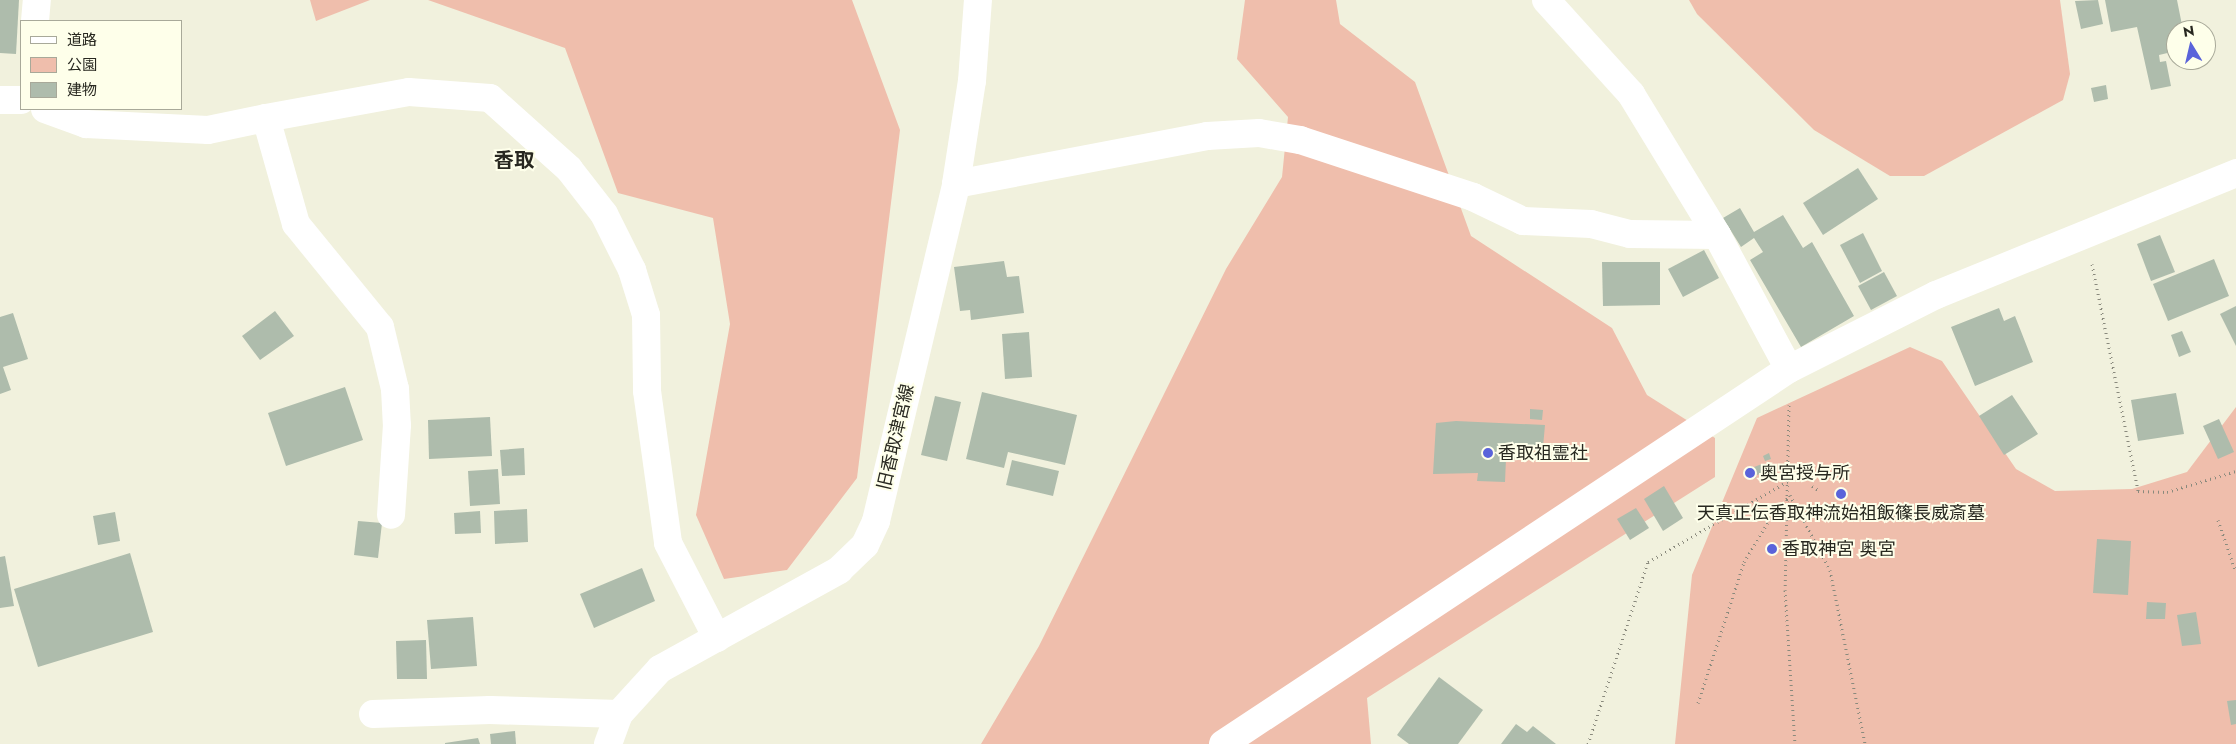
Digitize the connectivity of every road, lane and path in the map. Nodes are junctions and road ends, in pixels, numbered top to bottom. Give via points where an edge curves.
1 (37, 0) edge
2 (978, 0) edge
3 (1546, 0) edge
4 (35, 20) edge
5 (48, 110) edge
6 (266, 118) junction
7 (2236, 173) edge
8 (956, 184) junction
9 (1718, 235) junction
10 (2085, 236) junction
11 (1789, 369) junction
12 (2236, 471) edge
13 (1791, 479) junction
14 (1812, 486) dead end
15 (1820, 491) dead end
16 (1790, 495) junction
17 (391, 515) dead end
18 (2218, 520) dead end
19 (2236, 572) edge
20 (717, 638) junction
21 (1698, 704) dead end
22 (373, 714) dead end
23 (618, 714) junction
24 (608, 744) edge
25 (1223, 744) edge
26 (1588, 744) edge
27 (1795, 744) edge
28 (1865, 744) edge

1 - 4 street
2 - 8 street, 旧香取津宮線 via 972,81
3 - 9 street via 1631,94
5 - 6 street via 86,124 208,130
6 - 17 street via 296,224 380,327 395,389 397,425
6 - 20 street via 409,92 490,98 569,169 604,214 635,279 646,315 647,391 668,543
7 - 10 street
8 - 9 street via 1171,142 1259,133 1300,140 1464,194 1523,221 1590,224 1630,234
8 - 20 street, 旧香取津宮線 via 876,521 865,545 839,570
9 - 11 street
10 - 11 street via 1936,294
10 - 12 path via 2105,311 2138,491 2167,492
11 - 13 path
11 - 25 street
13 - 16 path
13 - 26 path via 1648,562
14 - 15 path
16 - 21 path via 1772,514 1744,562
16 - 27 path via 1785,590
16 - 28 path via 1830,570
18 - 19 path
20 - 23 street, 旧香取津宮線 via 660,669
22 - 23 street via 490,710
23 - 24 street, 旧香取津宮線

